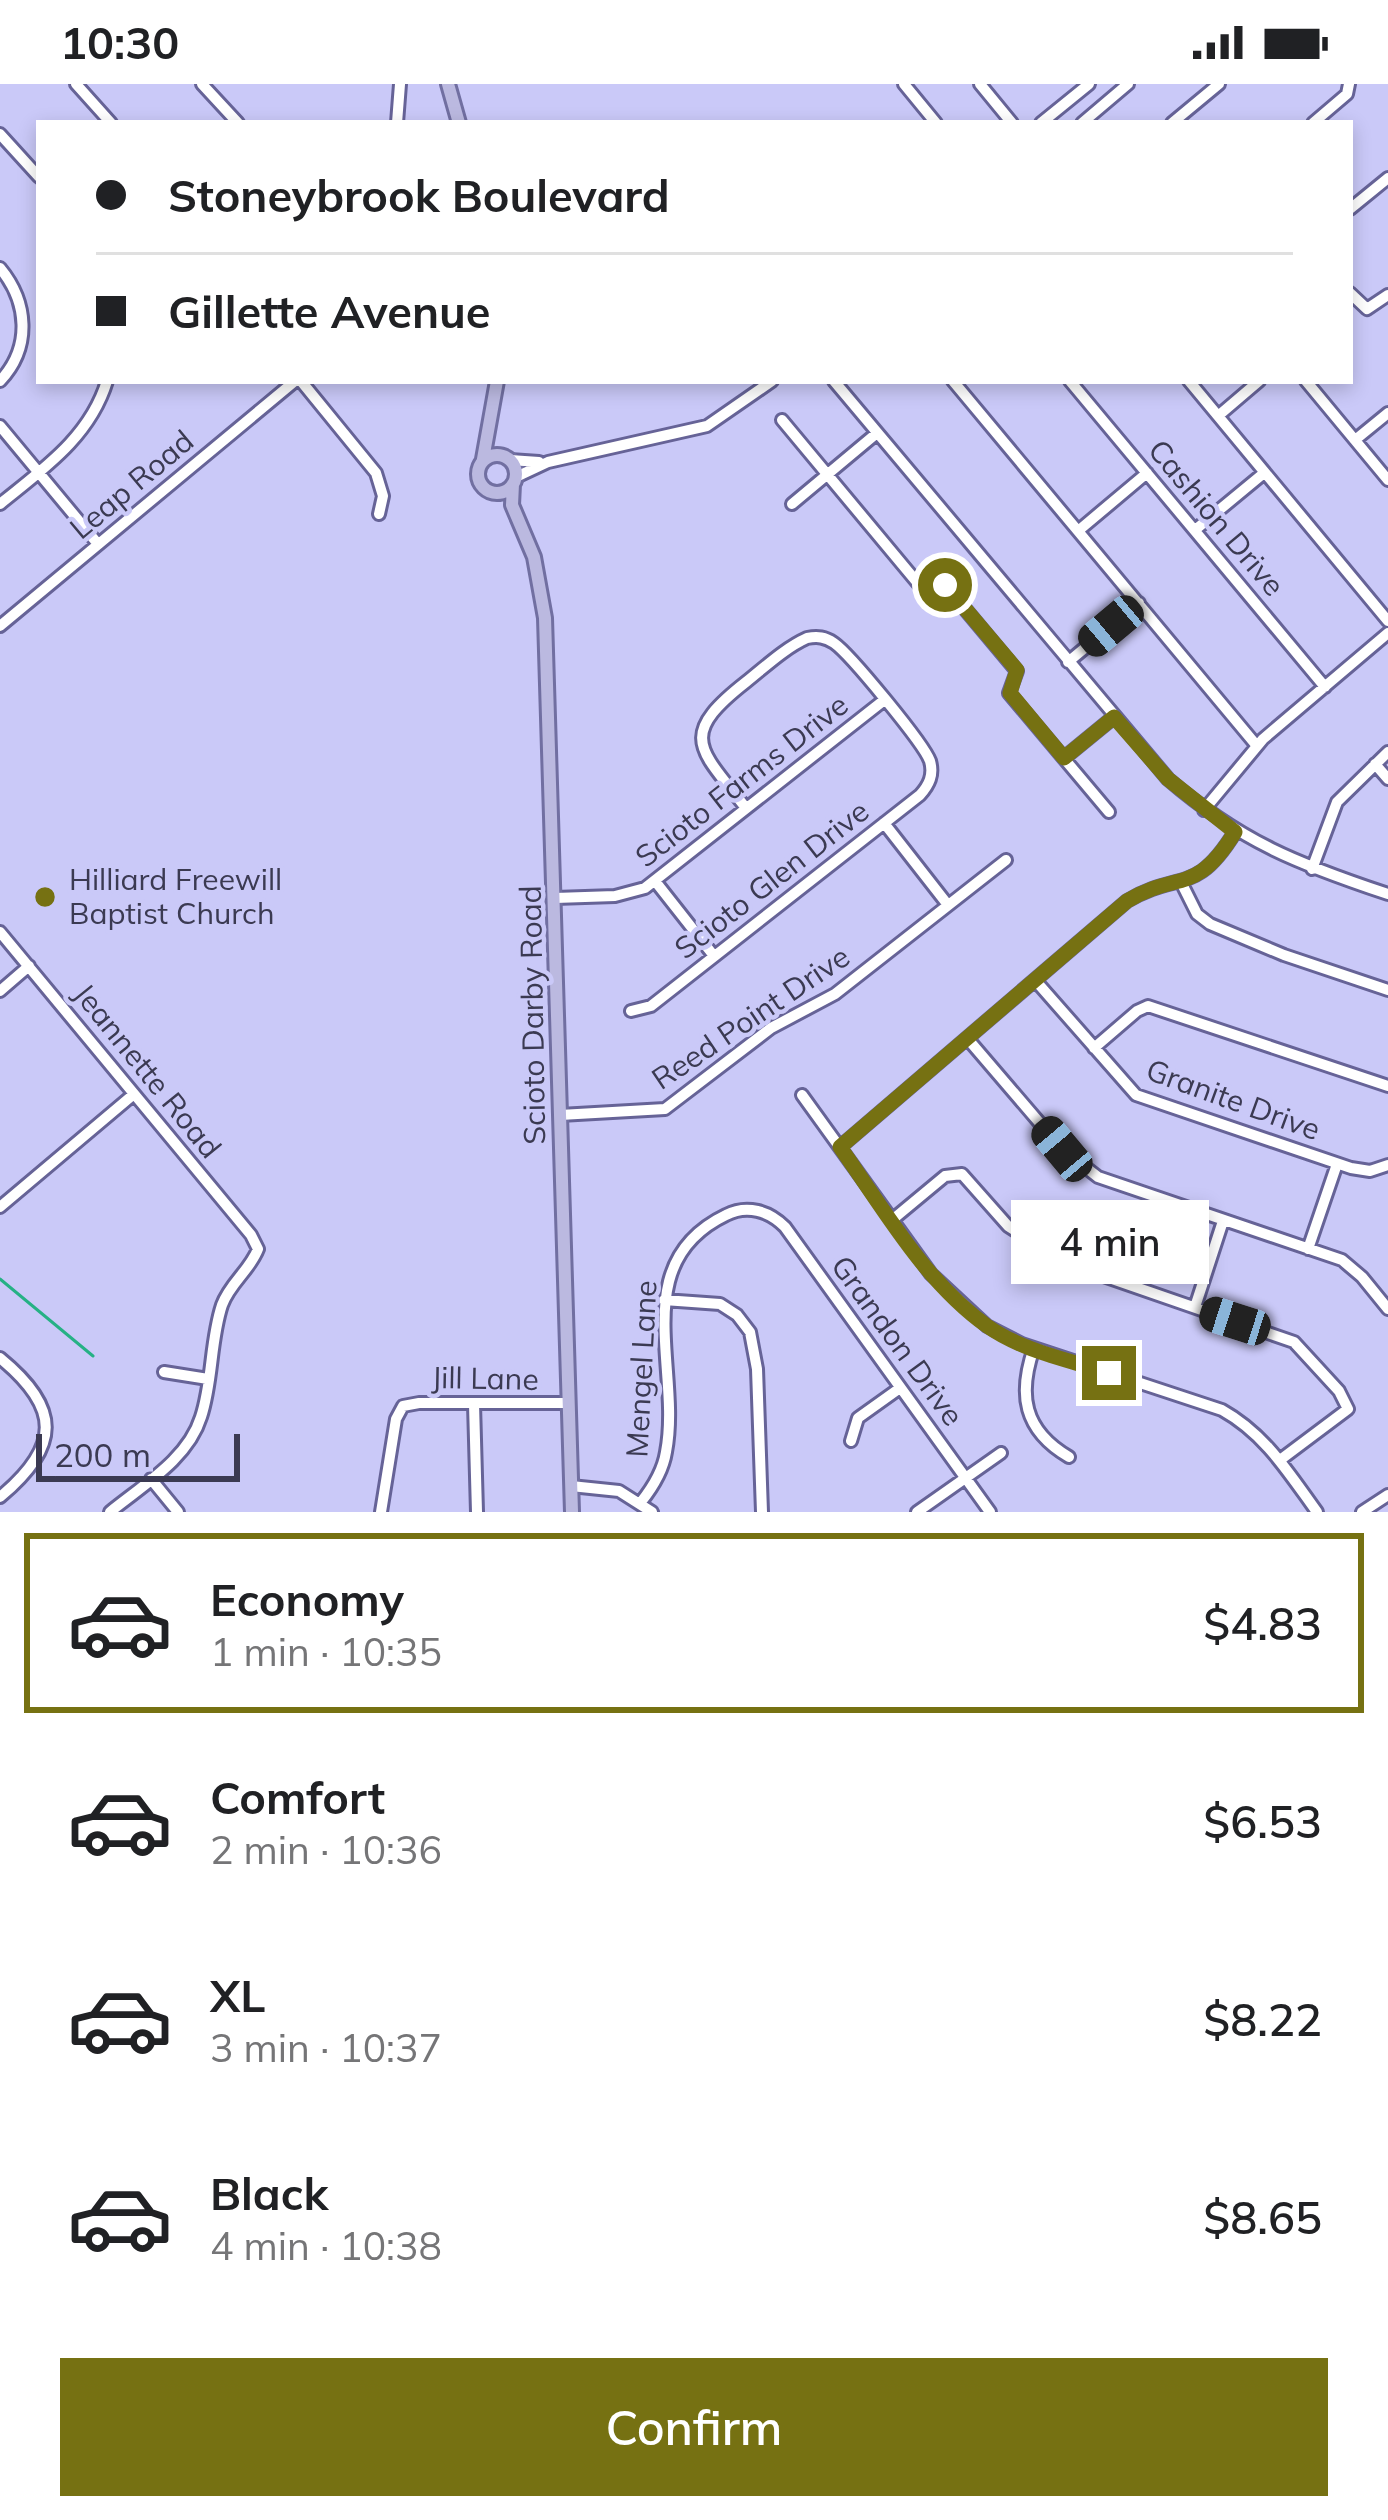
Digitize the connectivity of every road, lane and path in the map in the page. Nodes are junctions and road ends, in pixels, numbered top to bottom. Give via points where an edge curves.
1 (76, 84) edge
2 (202, 84) edge
3 (400, 84) edge
4 (448, 84) edge
5 (904, 84) edge
6 (980, 84) edge
7 (1089, 84) edge
8 (1129, 84) edge
9 (1219, 84) edge
10 (1349, 84) edge
11 (1071, 99) junction
12 (108, 120) edge
13 (235, 120) edge
14 (397, 120) edge
15 (458, 120) edge
16 (934, 120) edge
17 (1010, 120) edge
18 (1045, 120) edge
19 (1086, 120) edge
20 (1089, 120) edge
21 (1176, 120) edge
22 (1317, 120) edge
23 (0, 134) edge
24 (36, 174) edge
25 (1388, 178) edge
26 (1353, 207) edge
27 (0, 268) edge
28 (1353, 296) edge
29 (1388, 296) edge
30 (0, 381) edge
31 (106, 384) edge
32 (294, 384) edge
33 (301, 384) edge
34 (496, 384) edge
35 (768, 384) edge
36 (836, 384) edge
37 (956, 384) edge
38 (1073, 384) edge
39 (1191, 384) edge
40 (1255, 384) edge
41 (1308, 384) edge
42 (490, 413) junction
43 (1388, 413) edge
44 (1218, 416) junction
45 (782, 420) dead end
46 (0, 426) edge
47 (877, 433) junction
48 (1355, 440) junction
49 (508, 458) junction
50 (483, 460) junction
51 (548, 462) junction
52 (39, 472) junction
53 (1264, 472) junction
54 (1147, 473) junction
55 (827, 474) junction
56 (514, 480) junction
57 (1388, 480) edge
58 (490, 492) junction
59 (0, 504) edge
60 (792, 504) dead end
61 (379, 514) dead end
62 (518, 522) junction
63 (1078, 530) junction
64 (1195, 530) junction
65 (98, 544) junction
66 (1138, 604) junction
67 (1388, 621) edge
68 (0, 626) edge
69 (1388, 633) edge
70 (1068, 662) junction
71 (1325, 687) junction
72 (884, 700) junction
73 (1114, 717) junction
74 (1257, 746) junction
75 (1388, 752) edge
76 (1064, 758) junction
77 (1375, 764) junction
78 (1388, 779) edge
79 (746, 808) junction
80 (1204, 810) junction
81 (1109, 812) dead end
82 (884, 823) junction
83 (1235, 832) junction
84 (1006, 860) dead end
85 (1312, 868) junction
86 (655, 880) junction
87 (1181, 884) junction
88 (1388, 894) edge
89 (555, 898) junction
90 (948, 905) junction
91 (0, 932) edge
92 (714, 956) junction
93 (29, 966) junction
94 (1035, 980) junction
95 (1388, 990) edge
96 (0, 992) edge
97 (631, 1012) dead end
98 (967, 1038) junction
99 (1094, 1048) junction
100 (1388, 1086) edge
101 (134, 1094) junction
102 (802, 1095) dead end
103 (560, 1115) junction
104 (840, 1147) junction
105 (1337, 1164) junction
106 (1388, 1165) edge
107 (0, 1207) edge
108 (754, 1210) joint
109 (892, 1220) junction
110 (1223, 1221) junction
111 (1308, 1249) junction
112 (664, 1300) junction
113 (1195, 1307) junction
114 (1388, 1309) edge
115 (1034, 1348) junction
116 (0, 1358) edge
117 (164, 1372) dead end
118 (208, 1379) junction
119 (900, 1388) junction
120 (568, 1403) junction
121 (474, 1404) junction
122 (851, 1442) dead end
123 (1001, 1453) dead end
124 (1070, 1457) dead end
125 (1280, 1460) junction
126 (965, 1478) junction
127 (151, 1479) junction
128 (571, 1486) junction
129 (1388, 1495) edge
130 (0, 1497) edge
131 (640, 1502) junction
132 (110, 1512) edge
133 (178, 1512) edge
134 (381, 1512) edge
135 (477, 1512) edge
136 (572, 1512) edge
137 (652, 1512) edge
138 (762, 1512) edge
139 (917, 1512) edge
140 (990, 1512) edge
141 (1317, 1512) edge
142 (1363, 1512) edge

1 - 12 street
2 - 13 street
3 - 14 street
4 - 15 main road
5 - 16 street
6 - 17 street
7 - 11 street
8 - 20 street
9 - 21 street
10 - 22 street
11 - 18 street
11 - 19 street
23 - 24 street
25 - 26 street
27 - 30 street via 23,316 21,346
28 - 29 street via 1364,308
31 - 52 street via 92,418
32 - 65 street, Leap Road
33 - 61 street via 376,472
34 - 42 main road
35 - 51 street via 707,426
36 - 47 street
37 - 63 street
38 - 54 street, Cashion Drive
39 - 44 street
40 - 44 street
41 - 48 street
42 - 49 main road
42 - 50 main road
43 - 48 street
44 - 53 street
45 - 55 street
46 - 52 street
47 - 55 street
47 - 70 street
48 - 57 street
49 - 50 main road
49 - 51 street
49 - 56 main road
50 - 58 main road via 478,477
51 - 56 street
52 - 59 street
52 - 65 street
53 - 64 street
53 - 67 street
54 - 63 street
54 - 64 street, Cashion Drive
55 - 60 street
55 - 76 street via 921,586 945,585 1017,670 1010,693
56 - 58 main road
56 - 62 main road, Scioto Darby Road
58 - 62 main road, Scioto Darby Road
62 - 89 main road, Scioto Darby Road via 543,596
63 - 66 street
64 - 71 street, Cashion Drive
65 - 68 street, Leap Road
66 - 70 street
66 - 74 street
69 - 71 street
70 - 73 street
71 - 74 street
72 - 79 street, Scioto Farms Drive
72 - 79 street via 839,647 819,636 796,642 704,722 709,760
72 - 82 street, Scioto Glen Drive via 932,774 924,791
73 - 76 street
73 - 80 street
74 - 80 street
75 - 77 street
76 - 81 street
77 - 78 street
77 - 85 street via 1337,802
79 - 86 street, Scioto Farms Drive
80 - 83 street
82 - 90 street
82 - 92 street, Scioto Glen Drive
83 - 85 street
83 - 87 street via 1220,857
84 - 90 street, Reed Point Drive
85 - 88 street
86 - 89 street, Scioto Farms Drive via 631,893
86 - 92 street
87 - 94 street via 1127,901
87 - 95 street via 1210,924
89 - 103 main road, Scioto Darby Road
90 - 103 street, Reed Point Drive via 836,994 771,1028 665,1109
91 - 93 street, Jeannette Road
92 - 97 street, Scioto Glen Drive via 651,1006
93 - 96 street
93 - 101 street, Jeannette Road
94 - 98 street
94 - 99 street, Granite Drive
98 - 104 street
98 - 110 street via 1079,1164 1117,1186
99 - 100 street via 1148,1006
99 - 105 street, Granite Drive via 1136,1095
101 - 107 street
101 - 118 street, Jeannette Road via 256,1242 255,1257 221,1308
102 - 104 street
103 - 120 main road, Scioto Darby Road
104 - 109 street
105 - 106 street, Granite Drive via 1370,1171
105 - 111 street
108 - 112 street, Mengel Lane via 725,1215 695,1237 670,1272
108 - 119 street, Grandon Drive via 785,1227
109 - 113 street via 945,1176 962,1174 1008,1226 1063,1262
109 - 115 street via 931,1274 987,1326
110 - 111 street
110 - 113 street
111 - 114 street via 1351,1268
112 - 131 street, Mengel Lane via 667,1450
112 - 138 street via 720,1304 750,1332
113 - 125 street via 1294,1342 1346,1400 1344,1414
115 - 124 street via 1026,1406 1049,1442
115 - 125 street via 1222,1410
116 - 130 street via 33,1387 47,1426 32,1467
117 - 118 street
118 - 127 street via 194,1434
119 - 122 street via 858,1418
119 - 126 street, Grandon Drive
120 - 121 street, Jill Lane
120 - 128 main road, Scioto Darby Road
121 - 134 street, Jill Lane via 403,1406
121 - 135 street
123 - 126 street
125 - 141 street
126 - 139 street
126 - 140 street, Grandon Drive
127 - 132 street
127 - 133 street
128 - 131 street
128 - 136 main road, Scioto Darby Road
129 - 142 street
131 - 137 street

